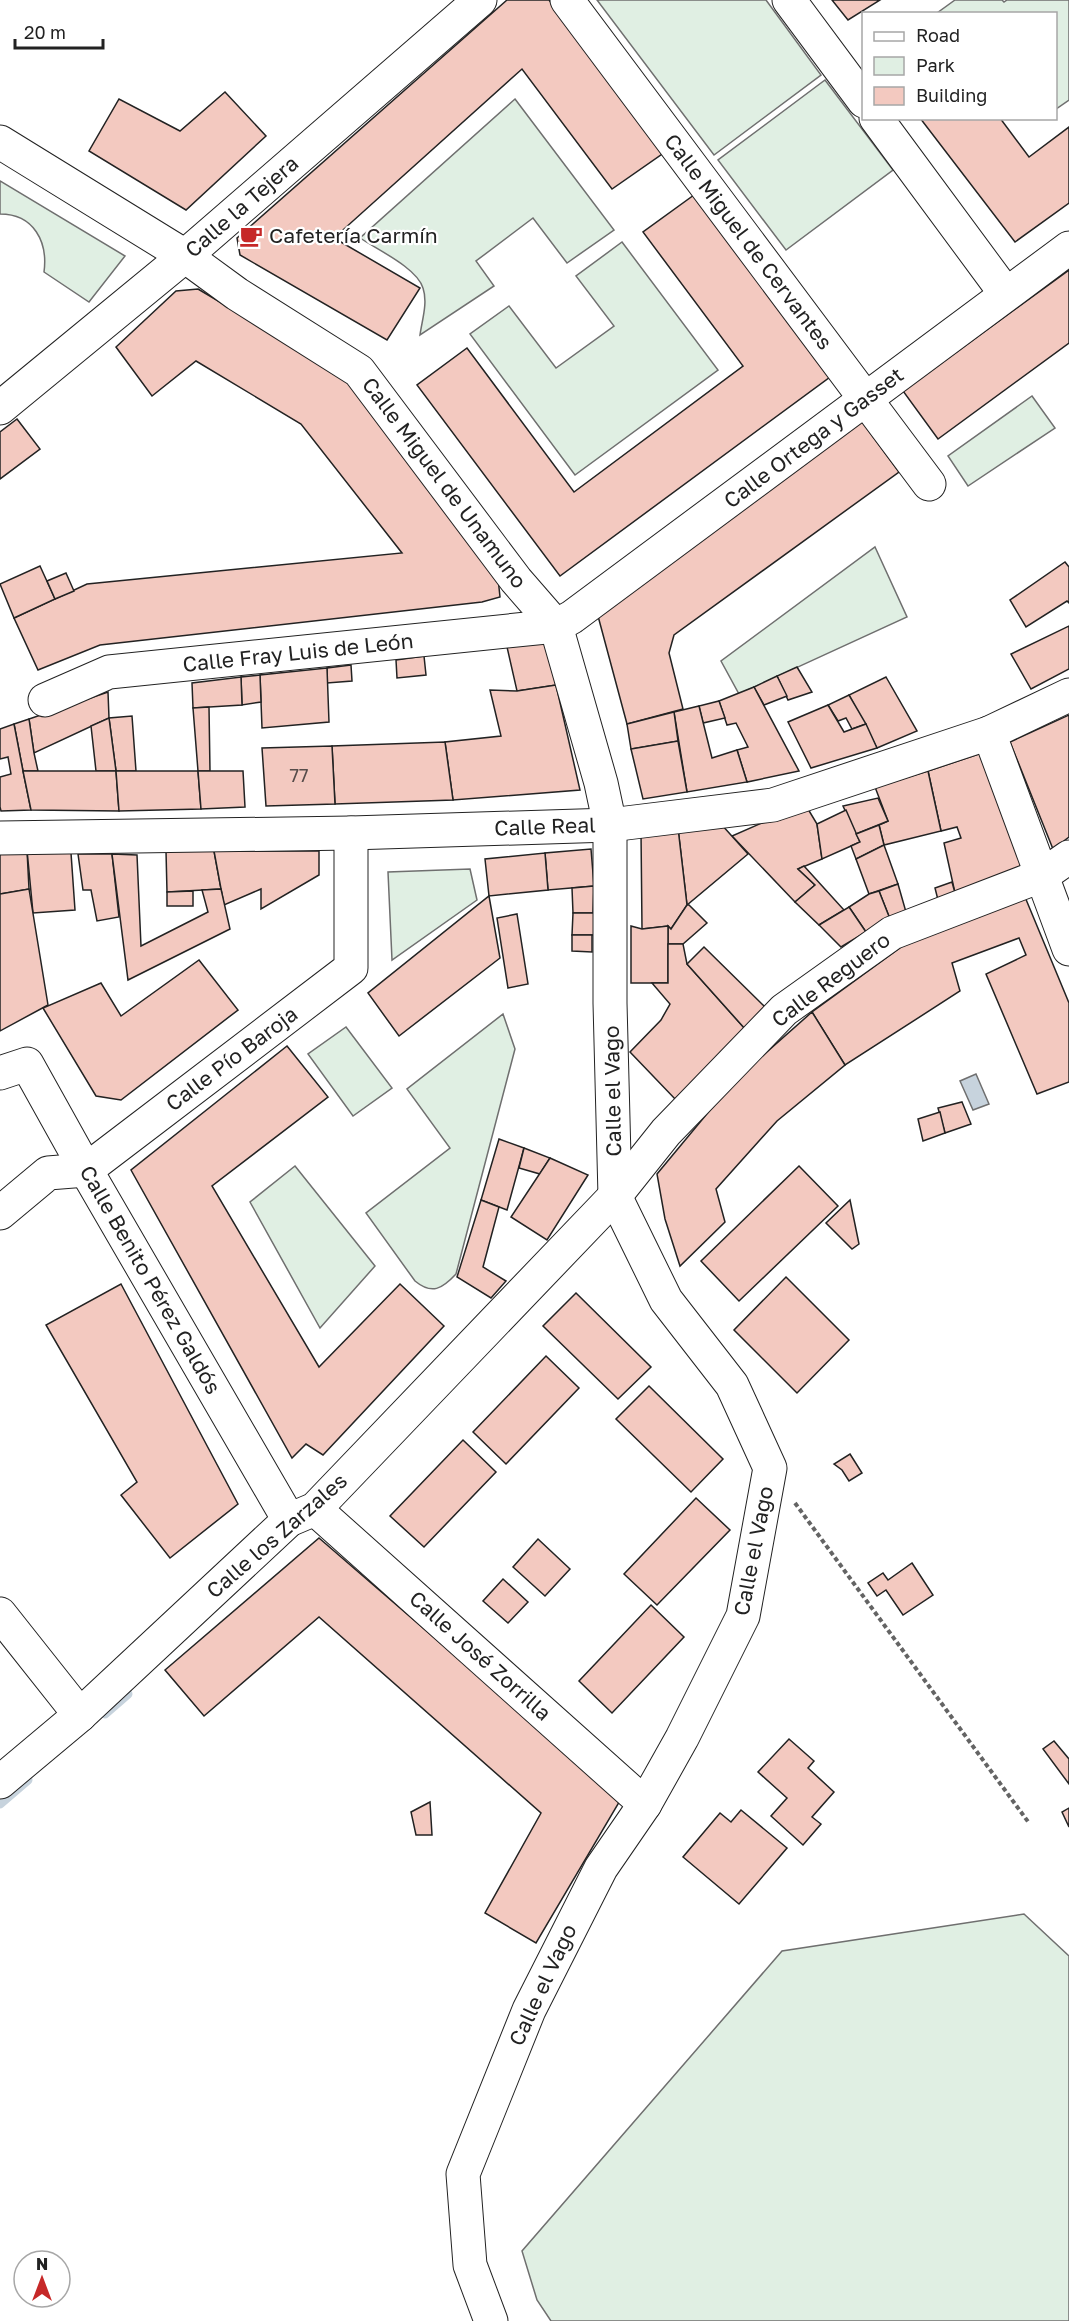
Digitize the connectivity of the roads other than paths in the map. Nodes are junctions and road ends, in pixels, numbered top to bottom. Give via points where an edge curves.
1 (480, 0) edge
2 (567, 0) edge
3 (789, 0) edge
4 (862, 98) edge
5 (877, 120) edge
6 (0, 142) edge
7 (1069, 248) edge
8 (185, 256) junction
9 (1006, 294) junction
10 (866, 400) junction
11 (0, 408) edge
12 (929, 484) dead end
13 (556, 626) junction
14 (1069, 695) edge
15 (45, 700) dead end
16 (989, 733) junction
17 (610, 825) junction
18 (351, 834) junction
19 (0, 838) edge
20 (1056, 866) edge
21 (1069, 949) edge
22 (0, 1073) edge
23 (86, 1170) junction
24 (615, 1196) junction
25 (0, 1213) edge
26 (302, 1514) junction
27 (0, 1614) edge
28 (80, 1715) junction
29 (0, 1782) edge
30 (645, 1804) junction
31 (491, 2321) edge

1 - 8 street, Calle la Tejera
2 - 10 street, Calle Miguel de Cervantes
3 - 4 street
5 - 9 street
6 - 8 street, Calle Miguel de Unamuno
7 - 9 street, Calle Ortega y Gasset
8 - 11 street, Calle la Tejera
8 - 13 street, Calle Miguel de Unamuno via 237,294 359,371 516,580
9 - 10 street, Calle Ortega y Gasset
10 - 12 street, Calle Miguel de Cervantes
10 - 13 street, Calle Ortega y Gasset
13 - 15 street, Calle Fray Luis de León via 109,672
13 - 17 street, Calle Miguel de Unamuno
14 - 16 street, Calle Real
16 - 17 street, Calle Real via 773,805
16 - 20 street
17 - 18 street, Calle Real
17 - 24 street, Calle el Vago
18 - 19 street, Calle Real
18 - 23 street, Calle Pío Baroja via 351,968
20 - 21 street
20 - 24 street, Calle Reguero via 892,933 784,1010 666,1132
22 - 23 street, Calle Benito Pérez Galdós via 27,1064
23 - 25 street via 48,1173
23 - 26 street, Calle Benito Pérez Galdós
24 - 26 street, Calle los Zarzales
24 - 30 street, Calle el Vago via 666,1300 732,1385 770,1468 743,1616
26 - 28 street, Calle los Zarzales
26 - 30 street, Calle José Zorrilla
27 - 28 street
28 - 29 street, Calle los Zarzales
30 - 31 street, Calle el Vago via 601,1868 529,2010 463,2174 470,2265

